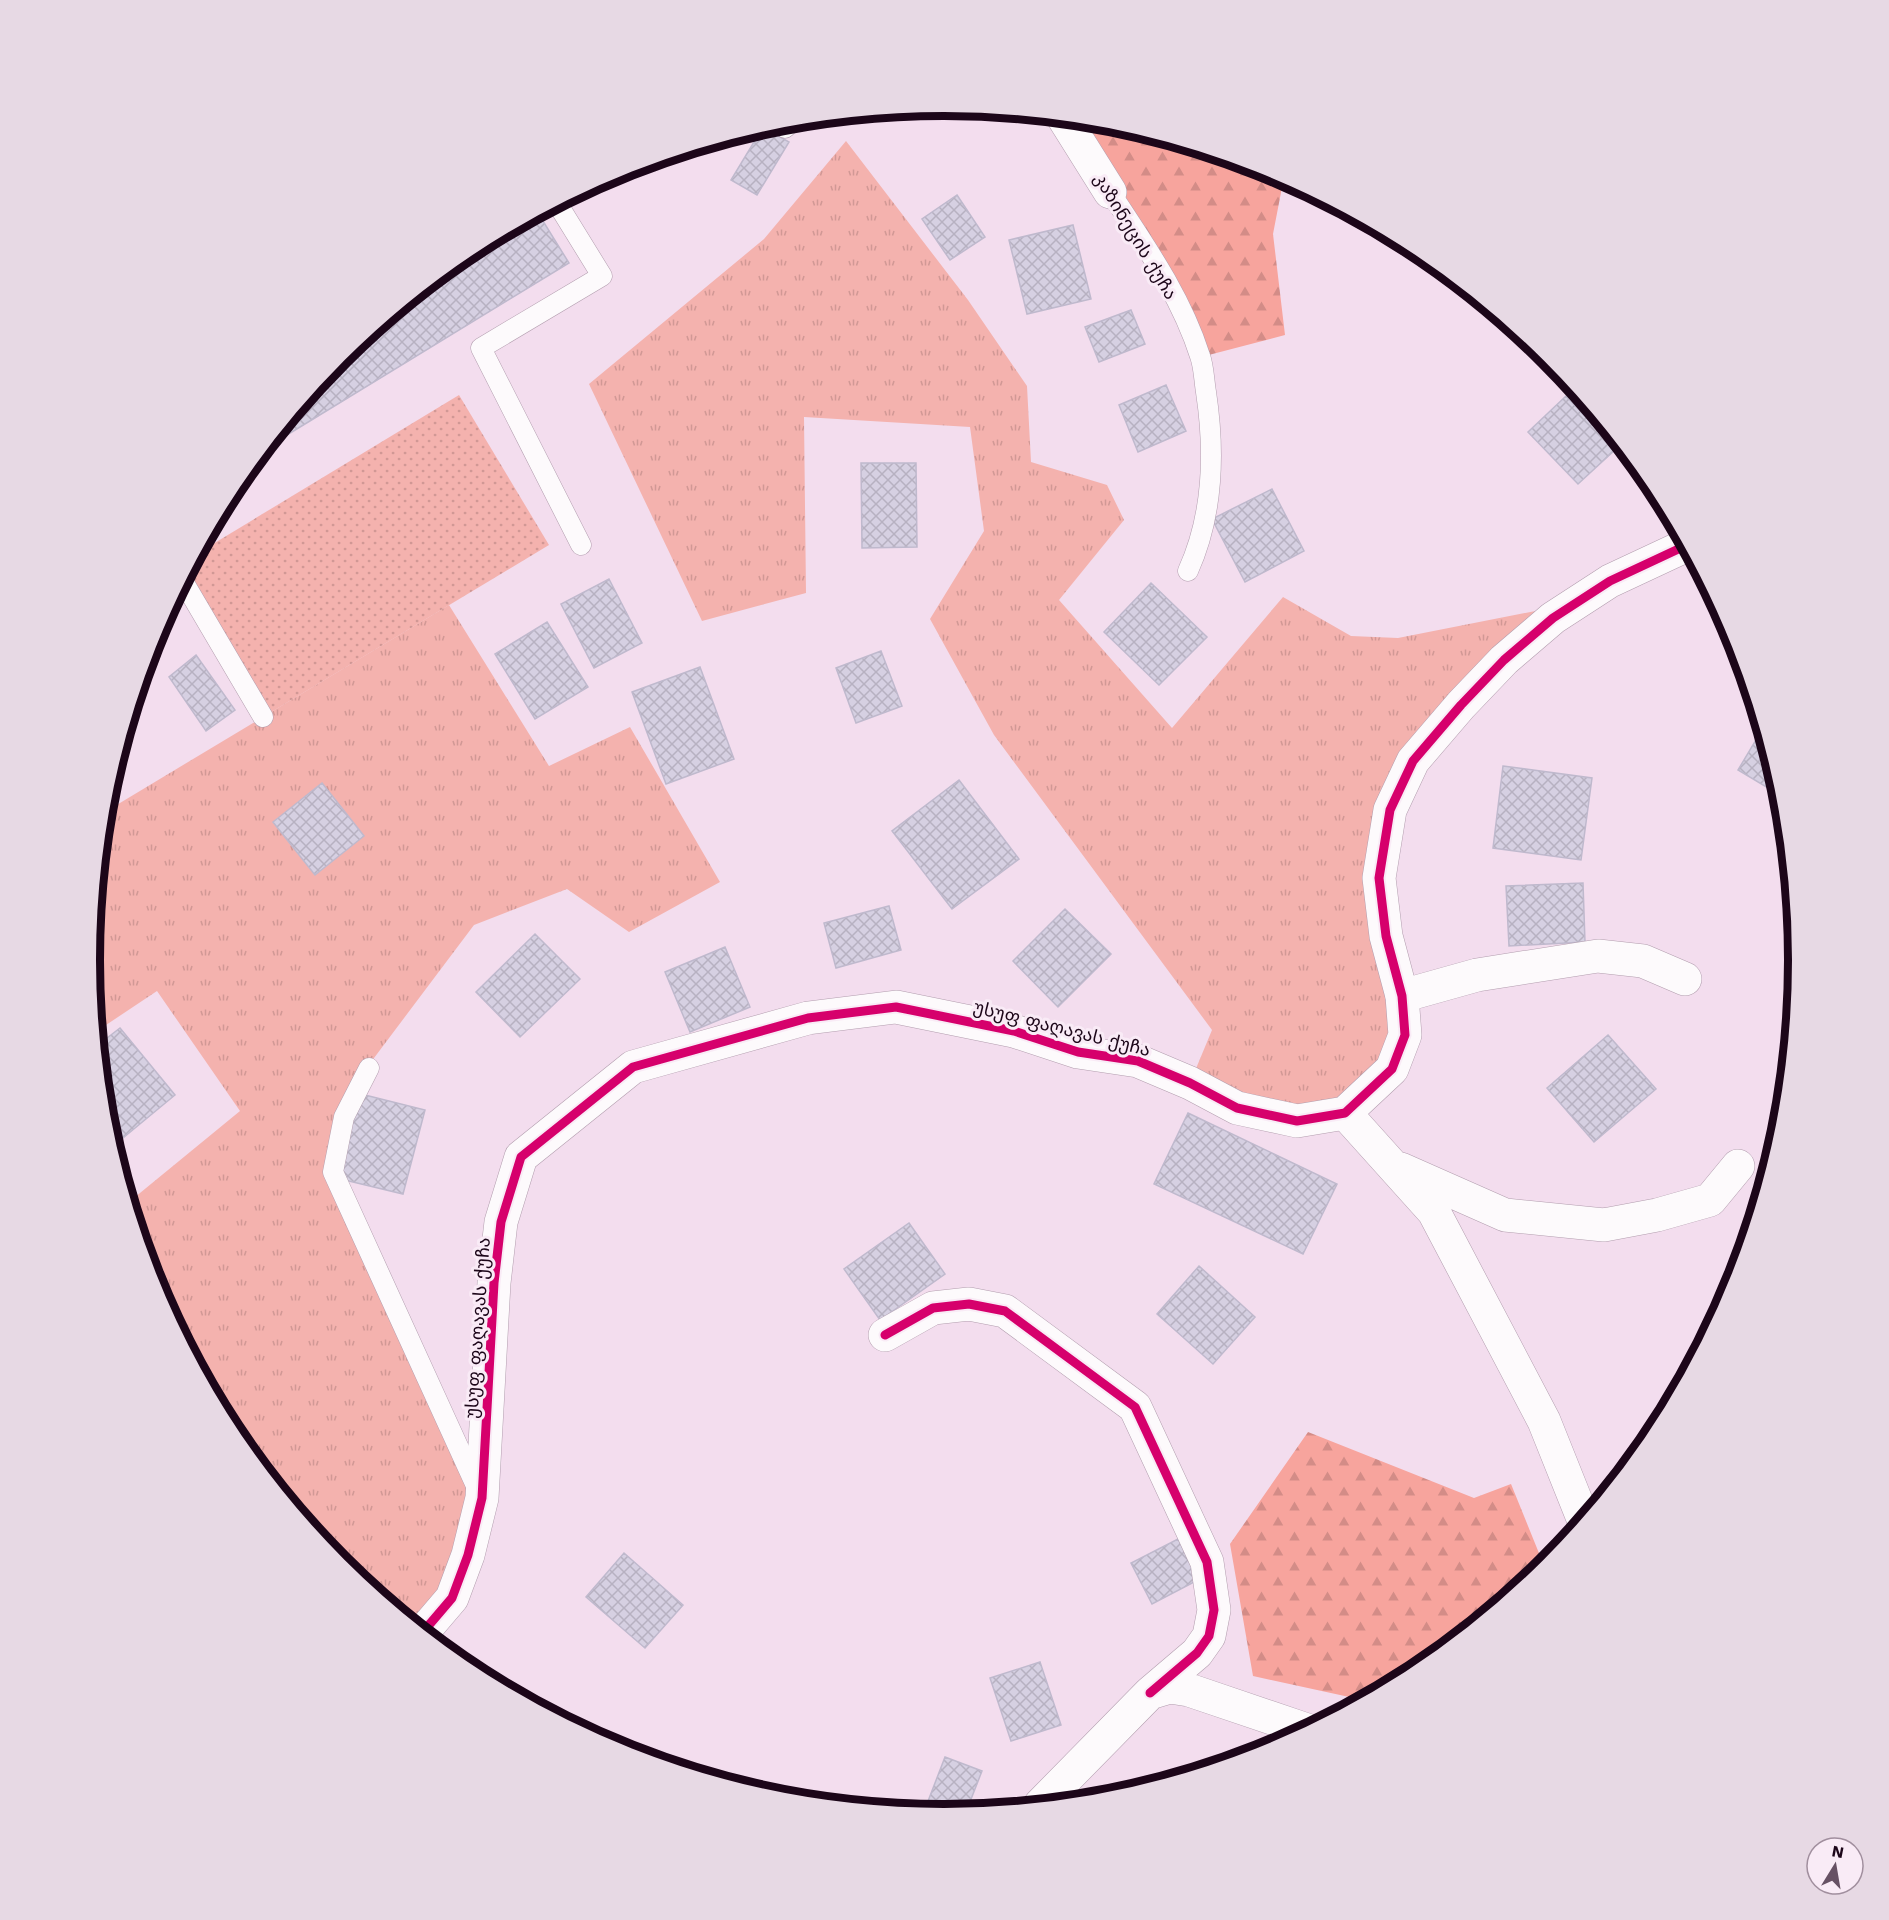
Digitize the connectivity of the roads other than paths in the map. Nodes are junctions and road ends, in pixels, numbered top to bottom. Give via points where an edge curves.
1 (1068, 125) edge
2 (1110, 192) joint
3 (561, 209) edge
4 (581, 545) dead end
5 (1680, 547) edge
6 (1188, 572) dead end
7 (187, 588) edge
8 (263, 717) dead end
9 (1685, 979) dead end
10 (1402, 996) junction
11 (369, 1068) dead end
12 (1345, 1113) junction
13 (1391, 1164) junction
14 (1738, 1166) dead end
15 (885, 1335) dead end
16 (482, 1498) junction
17 (1581, 1514) edge
18 (427, 1627) edge
19 (1150, 1693) junction
20 (1297, 1727) edge
21 (1047, 1798) edge

1 - 2 street, კაზინეცის ქუჩა
2 - 6 lane, კაზინეცის ქუჩა via 1167,281 1201,357 1212,453 1206,508
3 - 4 lane via 602,276 481,348
5 - 10 street via 1610,581 1553,618 1504,660 1413,761 1390,810 1379,878 1386,936
7 - 8 lane
9 - 10 street via 1643,960 1598,956 1477,975
10 - 12 street via 1405,1035 1392,1069
11 - 16 lane via 344,1118 333,1172
12 - 13 street
12 - 16 street, უსუფ ფაღავას ქუჩა via 1297,1121 1237,1108 1138,1061 1078,1052 1014,1031 896,1007 808,1018 633,1067 521,1157 501,1222 494,1283
13 - 14 street via 1505,1215 1604,1224 1710,1200
13 - 17 street via 1434,1212 1544,1421
15 - 19 street via 933,1308 969,1304 1005,1311 1135,1407 1207,1562 1214,1610 1209,1636 1197,1653
16 - 18 street, უსუფ ფაღავას ქუჩა via 452,1598
19 - 20 street via 1170,1687 1189,1690
19 - 21 street

